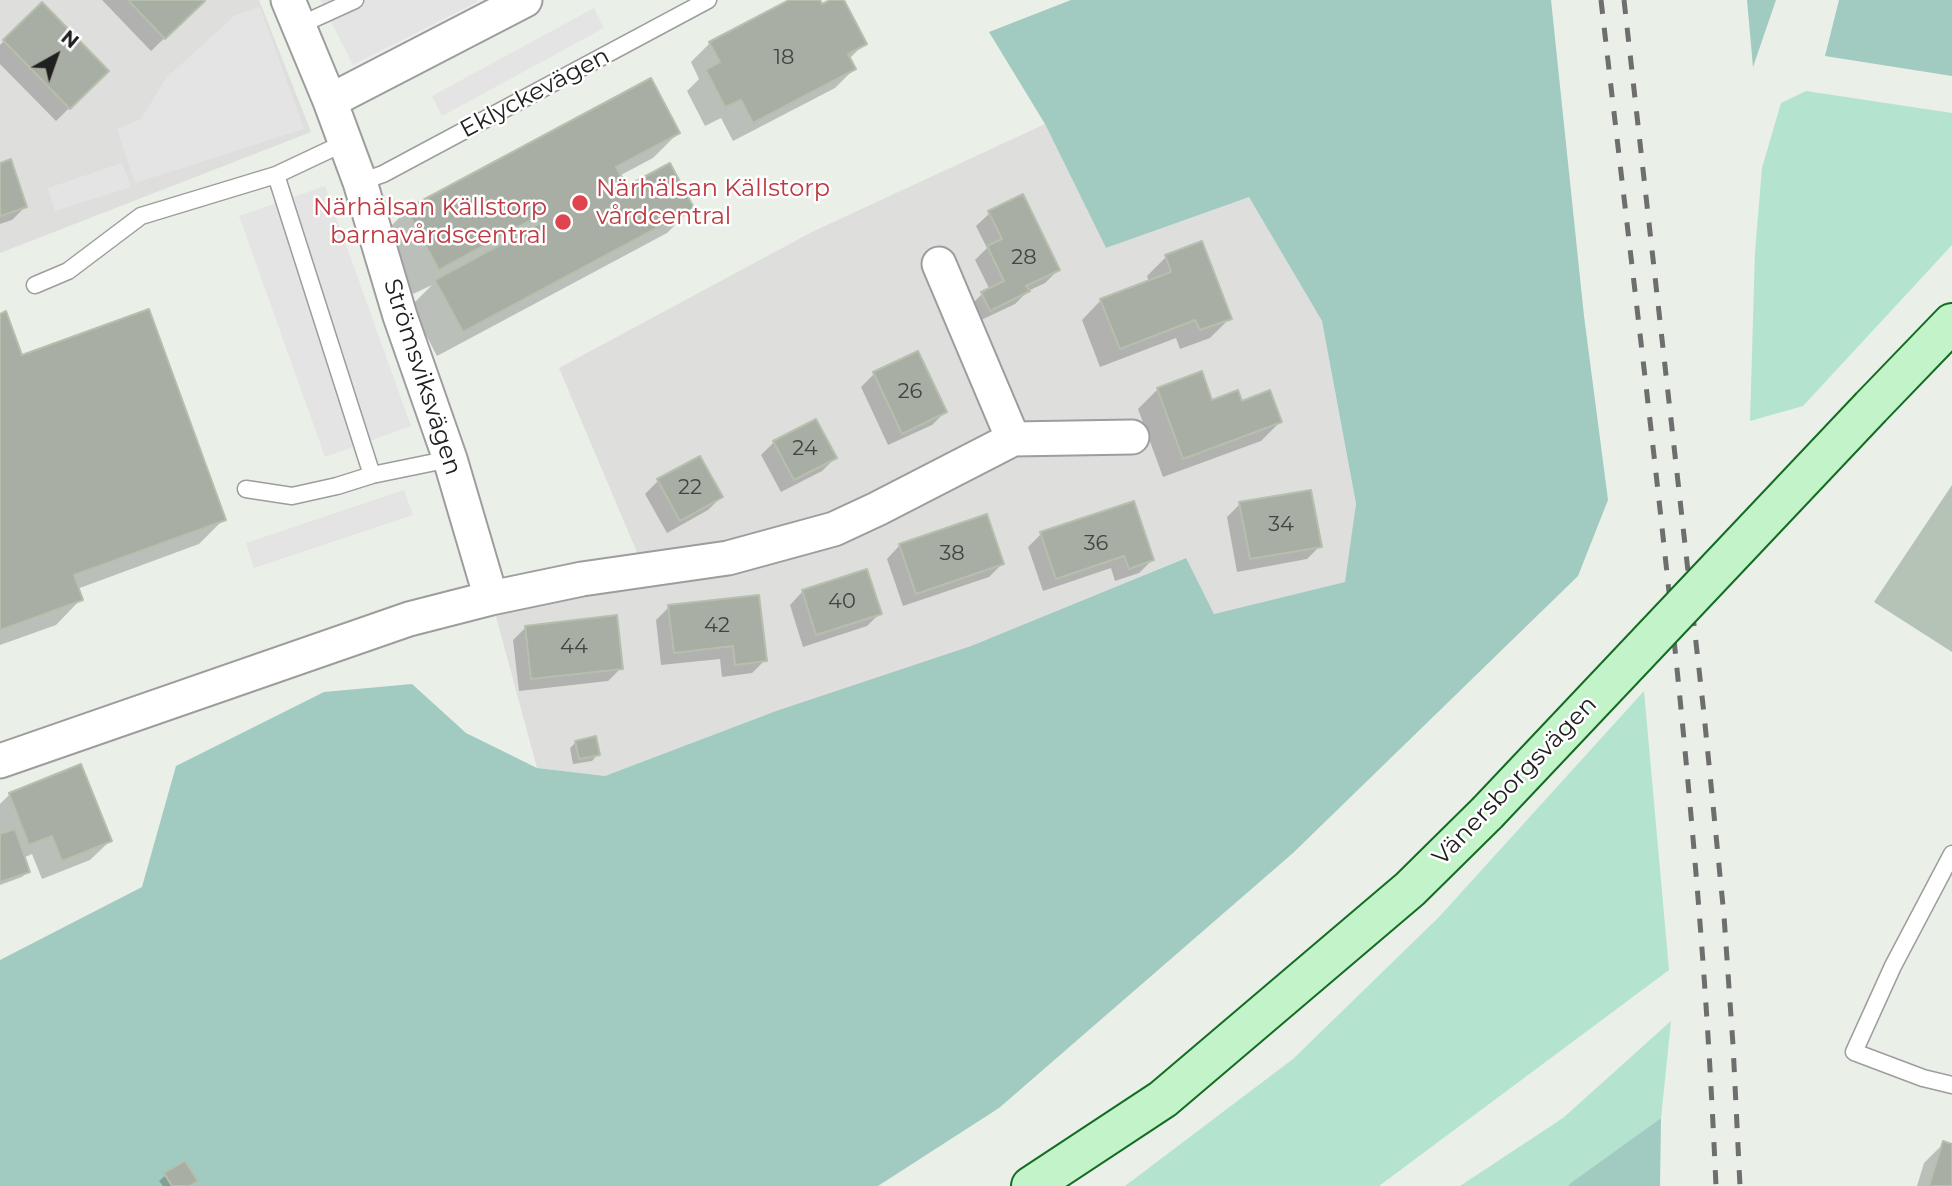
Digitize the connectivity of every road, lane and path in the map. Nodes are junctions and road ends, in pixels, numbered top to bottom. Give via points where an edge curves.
1 (355, 0) edge
2 (524, 0) edge
3 (708, 0) edge
4 (293, 13) edge
5 (330, 102) junction
6 (346, 142) junction
7 (276, 175) junction
8 (360, 182) junction
9 (939, 264) dead end
10 (35, 285) dead end
11 (1952, 323) edge
12 (1132, 437) dead end
13 (1013, 439) junction
14 (450, 458) junction
15 (372, 475) junction
16 (246, 488) dead end
17 (491, 598) junction
18 (0, 761) edge
19 (1952, 854) edge
20 (1952, 1085) edge
21 (1031, 1186) edge

1 - 4 lane
2 - 5 street
3 - 8 lane, Eklyckevägen via 383,174
4 - 5 street, Strömsviksvägen
5 - 6 street, Strömsviksvägen
6 - 7 lane
6 - 8 street, Strömsviksvägen
7 - 10 lane via 141,216 68,271
7 - 15 lane
8 - 14 street, Strömsviksvägen via 400,316
9 - 13 street
11 - 21 main road, Vänersborgsvägen, bridge via 1410,889 1163,1099
12 - 13 street
13 - 17 street via 834,529 728,558 582,579
14 - 15 lane
14 - 17 street, Strömsviksvägen
15 - 16 lane via 292,496
17 - 18 street via 409,619
19 - 20 lane via 1854,1052

